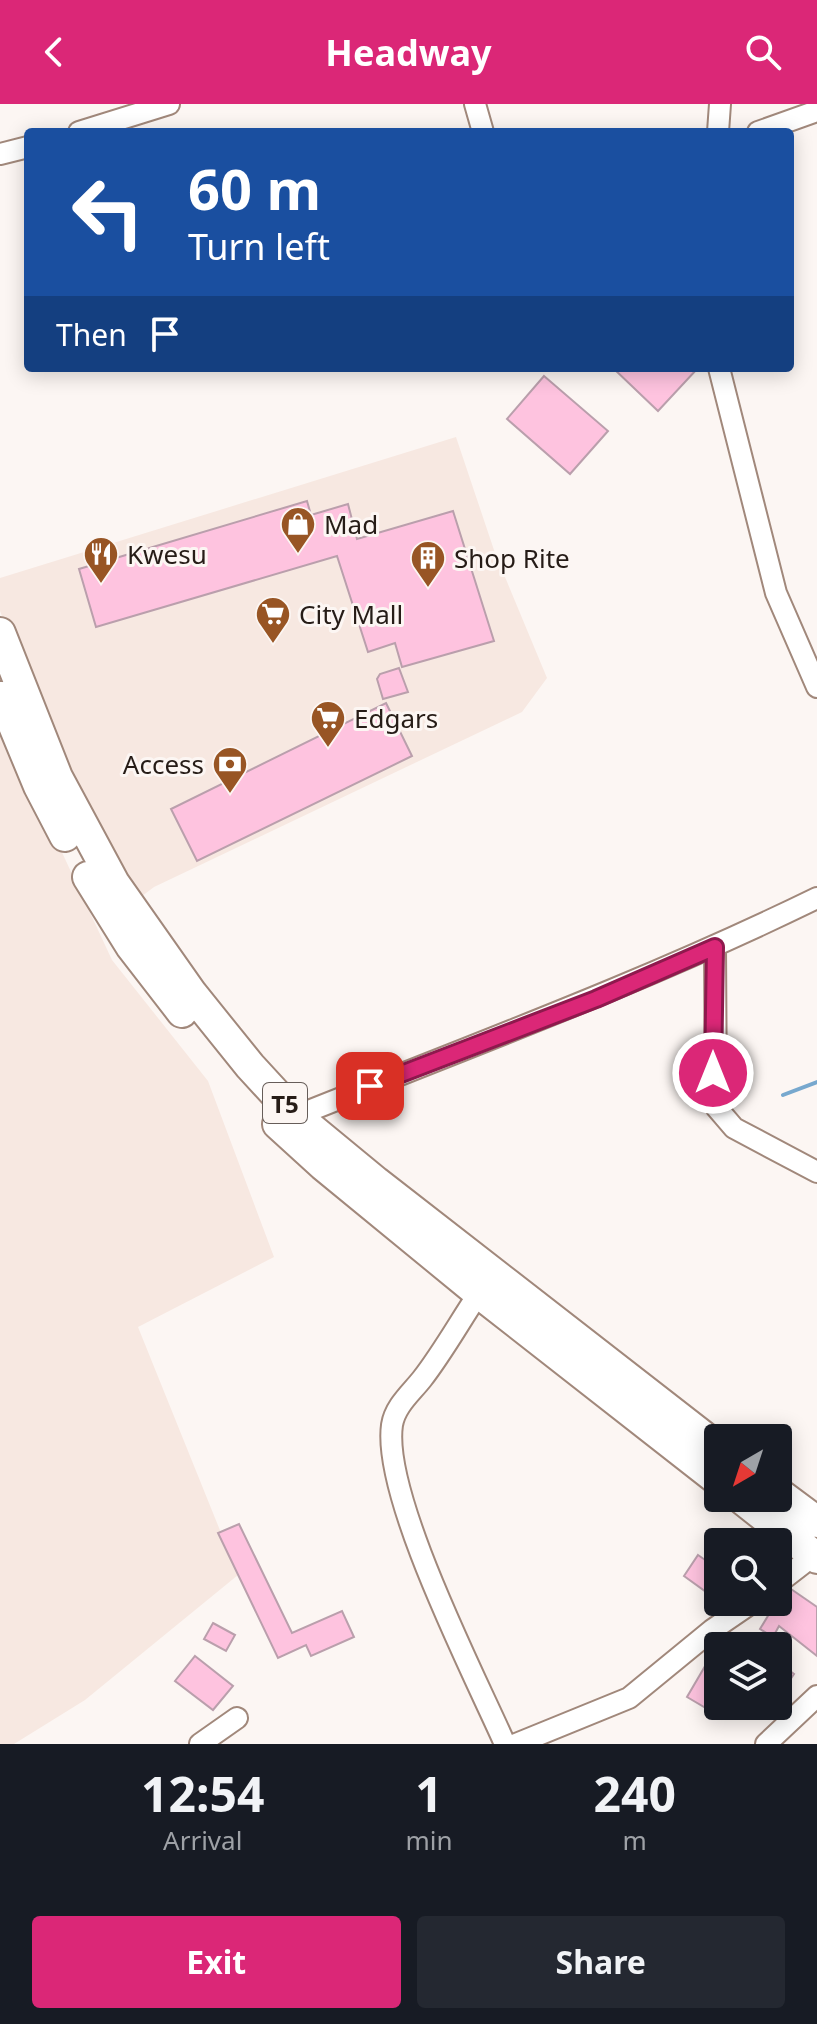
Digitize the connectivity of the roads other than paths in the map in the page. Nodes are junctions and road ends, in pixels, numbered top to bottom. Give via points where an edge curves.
1 (169, 104) edge
2 (475, 104) edge
3 (720, 104) edge
4 (817, 111) edge
5 (92, 128) edge
6 (482, 128) edge
7 (718, 128) edge
8 (769, 128) edge
9 (24, 148) edge
10 (0, 154) edge
11 (720, 372) edge
12 (0, 633) edge
13 (817, 687) edge
14 (0, 693) edge
15 (817, 898) edge
16 (715, 947) junction
17 (296, 1116) junction
18 (817, 1172) edge
19 (479, 1293) junction
20 (704, 1437) edge
21 (704, 1469) edge
22 (792, 1503) edge
23 (759, 1512) edge
24 (817, 1522) edge
25 (815, 1557) edge
26 (792, 1573) edge
27 (732, 1616) edge
28 (817, 1696) edge
29 (237, 1718) dead end
30 (200, 1744) edge
31 (505, 1744) edge
32 (516, 1744) edge
33 (766, 1744) edge

1 - 5 street
2 - 6 street
3 - 7 street
4 - 8 street
9 - 10 street
11 - 13 street via 771,578
12 - 17 highway, T5 via 57,777 114,883 218,1027
14 - 19 highway, T5 via 39,786 94,889 204,1041 285,1132
15 - 16 street
16 - 17 street
16 - 18 street via 716,1107 734,1128
17 - 20 highway, T5
19 - 21 highway, T5
19 - 31 street via 403,1401 392,1422 392,1458 438,1595
22 - 24 highway
23 - 25 highway
25 - 26 street
27 - 32 street via 629,1698
28 - 33 street
29 - 30 street

